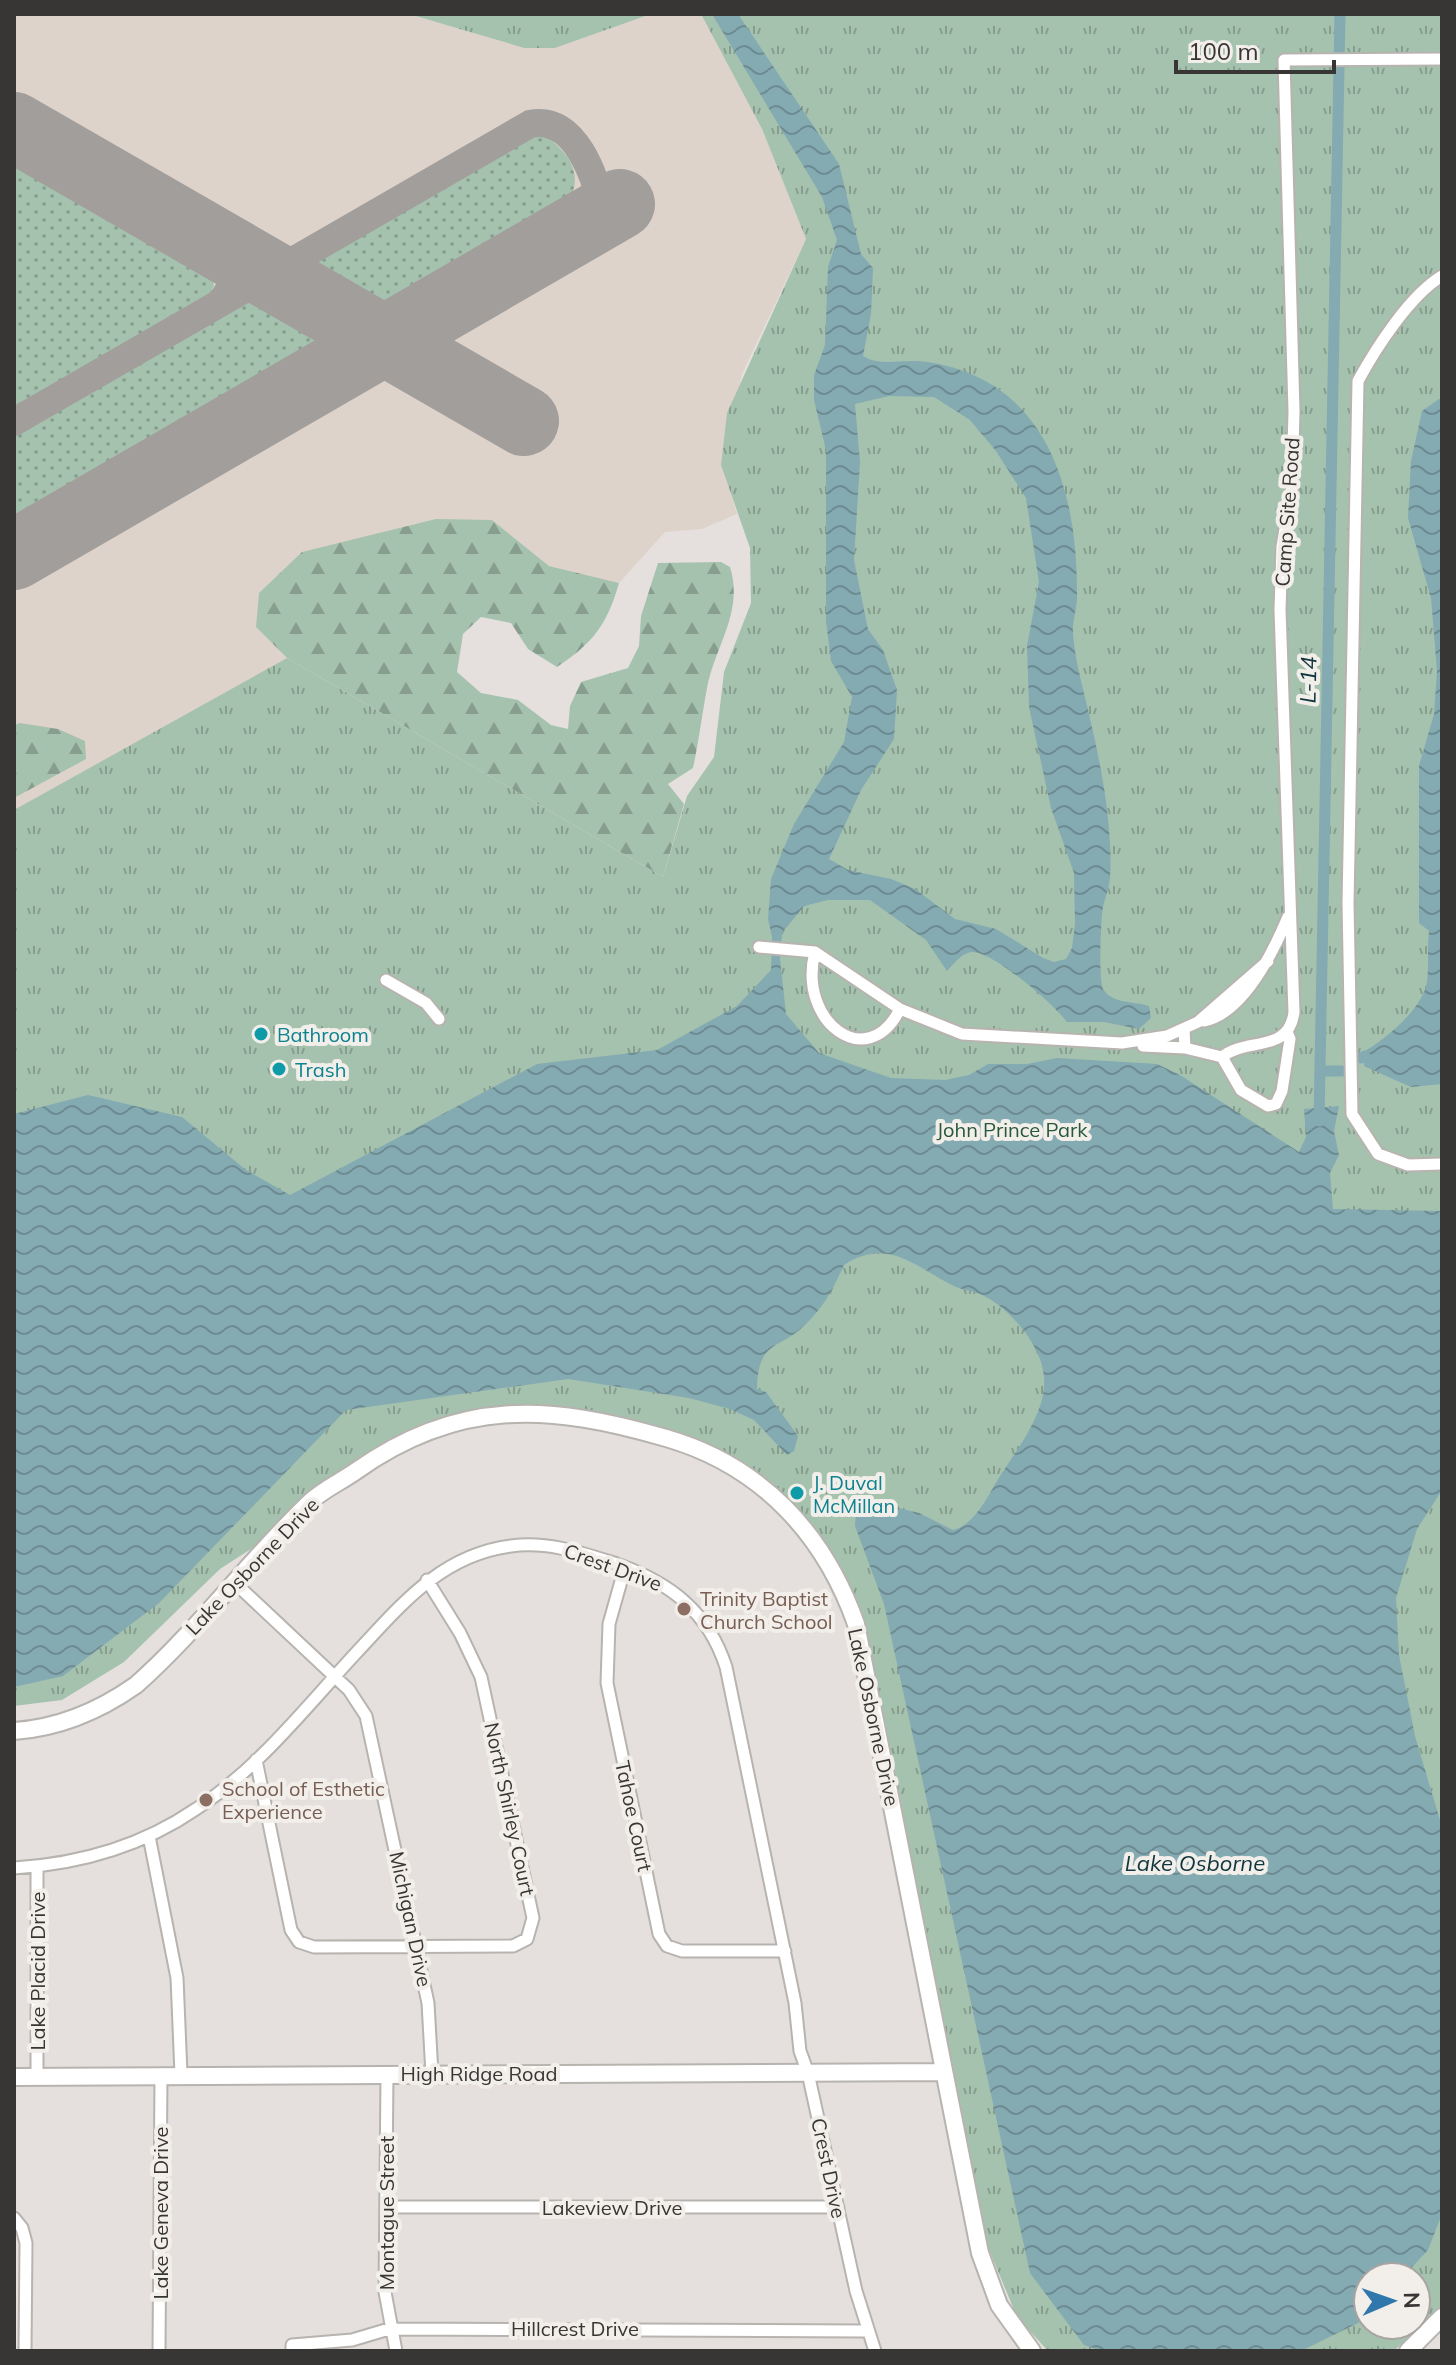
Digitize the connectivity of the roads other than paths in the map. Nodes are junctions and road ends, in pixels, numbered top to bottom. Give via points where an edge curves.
1 (1442, 59) edge
2 (1442, 276) edge
3 (1288, 916) junction
4 (759, 947) dead end
5 (815, 952) junction
6 (1270, 958) junction
7 (1291, 978) junction
8 (386, 980) dead end
9 (900, 1009) junction
10 (439, 1019) dead end
11 (1184, 1029) junction
12 (1287, 1032) junction
13 (1122, 1043) junction
14 (1185, 1048) junction
15 (1222, 1057) junction
16 (1442, 1164) edge
17 (625, 1567) junction
18 (427, 1580) junction
19 (235, 1583) junction
20 (334, 1676) junction
21 (14, 1731) edge
22 (256, 1760) junction
23 (149, 1836) junction
24 (37, 1866) junction
25 (14, 1868) edge
26 (417, 1947) junction
27 (785, 1951) junction
28 (944, 2072) junction
29 (808, 2073) junction
30 (161, 2074) junction
31 (181, 2074) junction
32 (387, 2074) junction
33 (432, 2074) junction
34 (37, 2076) junction
35 (14, 2077) edge
36 (386, 2207) junction
37 (838, 2207) junction
38 (14, 2218) edge
39 (1442, 2317) edge
40 (389, 2329) junction
41 (867, 2331) junction
42 (25, 2351) edge
43 (159, 2351) edge
44 (292, 2351) edge
45 (396, 2351) edge
46 (875, 2351) edge
47 (1032, 2351) edge
48 (1408, 2351) edge

1 - 3 street, Camp Site Road via 1284,60 1294,411 1280,610
2 - 16 street via 1406,312 1358,381 1348,903 1352,1114 1378,1154 1408,1165
3 - 6 street, Camp Site Road
3 - 7 street
4 - 5 street, Camp Site Road
5 - 9 street, Camp Site Road
5 - 9 street via 815,1004 835,1030 858,1038 873,1036 886,1029
6 - 7 street via 1285,959
6 - 11 street, Camp Site Road via 1231,1004 1209,1021
7 - 12 street via 1294,1012
8 - 10 street via 426,1003
9 - 13 street, Camp Site Road via 962,1034
11 - 13 street, Camp Site Road
11 - 14 street
12 - 15 street via 1273,1042
12 - 15 street via 1286,1074 1273,1106 1241,1090
13 - 14 street
14 - 15 street
17 - 18 street, Crest Drive via 558,1547 513,1545 468,1557
17 - 27 street, Crest Drive via 660,1582 690,1604 720,1650
17 - 27 street, Tahoe Court via 609,1624 607,1683 659,1934 667,1946 682,1951
18 - 20 street, Crest Drive
18 - 26 street, North Shirley Court via 481,1677 533,1925 527,1939 513,1946
19 - 20 street, Michigan Drive
19 - 21 street, Lake Osborne Drive via 156,1667 114,1700 67,1721
19 - 28 street, Lake Osborne Drive via 313,1499 389,1448 473,1416 535,1412 615,1423 708,1452 758,1482 818,1545 856,1624
20 - 22 street, Crest Drive
20 - 26 street, Michigan Drive via 358,1703 372,1731
22 - 23 street, Crest Drive via 196,1809
22 - 26 street via 294,1936 314,1947
23 - 24 street, Crest Drive via 96,1855
23 - 31 street via 177,1978
24 - 25 street, Crest Drive
24 - 34 street, Lake Placid Drive
26 - 33 street, Michigan Drive via 430,2016
27 - 29 street, Crest Drive
28 - 29 street, High Ridge Road
28 - 47 street, Lake Osborne Drive via 988,2280 1008,2321
29 - 33 street, High Ridge Road
29 - 37 street, Crest Drive
30 - 31 street, High Ridge Road
30 - 34 street, High Ridge Road
30 - 43 street, Lake Geneva Drive
31 - 32 street, High Ridge Road
32 - 33 street, High Ridge Road
32 - 36 street, Montague Street
34 - 35 street, High Ridge Road
36 - 37 street, Lakeview Drive
36 - 40 street, Montague Street
37 - 41 street, Crest Drive
38 - 42 street via 26,2243
39 - 48 street
40 - 41 street, Hillcrest Drive
40 - 44 street, Hillcrest Drive via 352,2340 292,2345
40 - 45 street, Montague Street
41 - 46 street, Crest Drive

